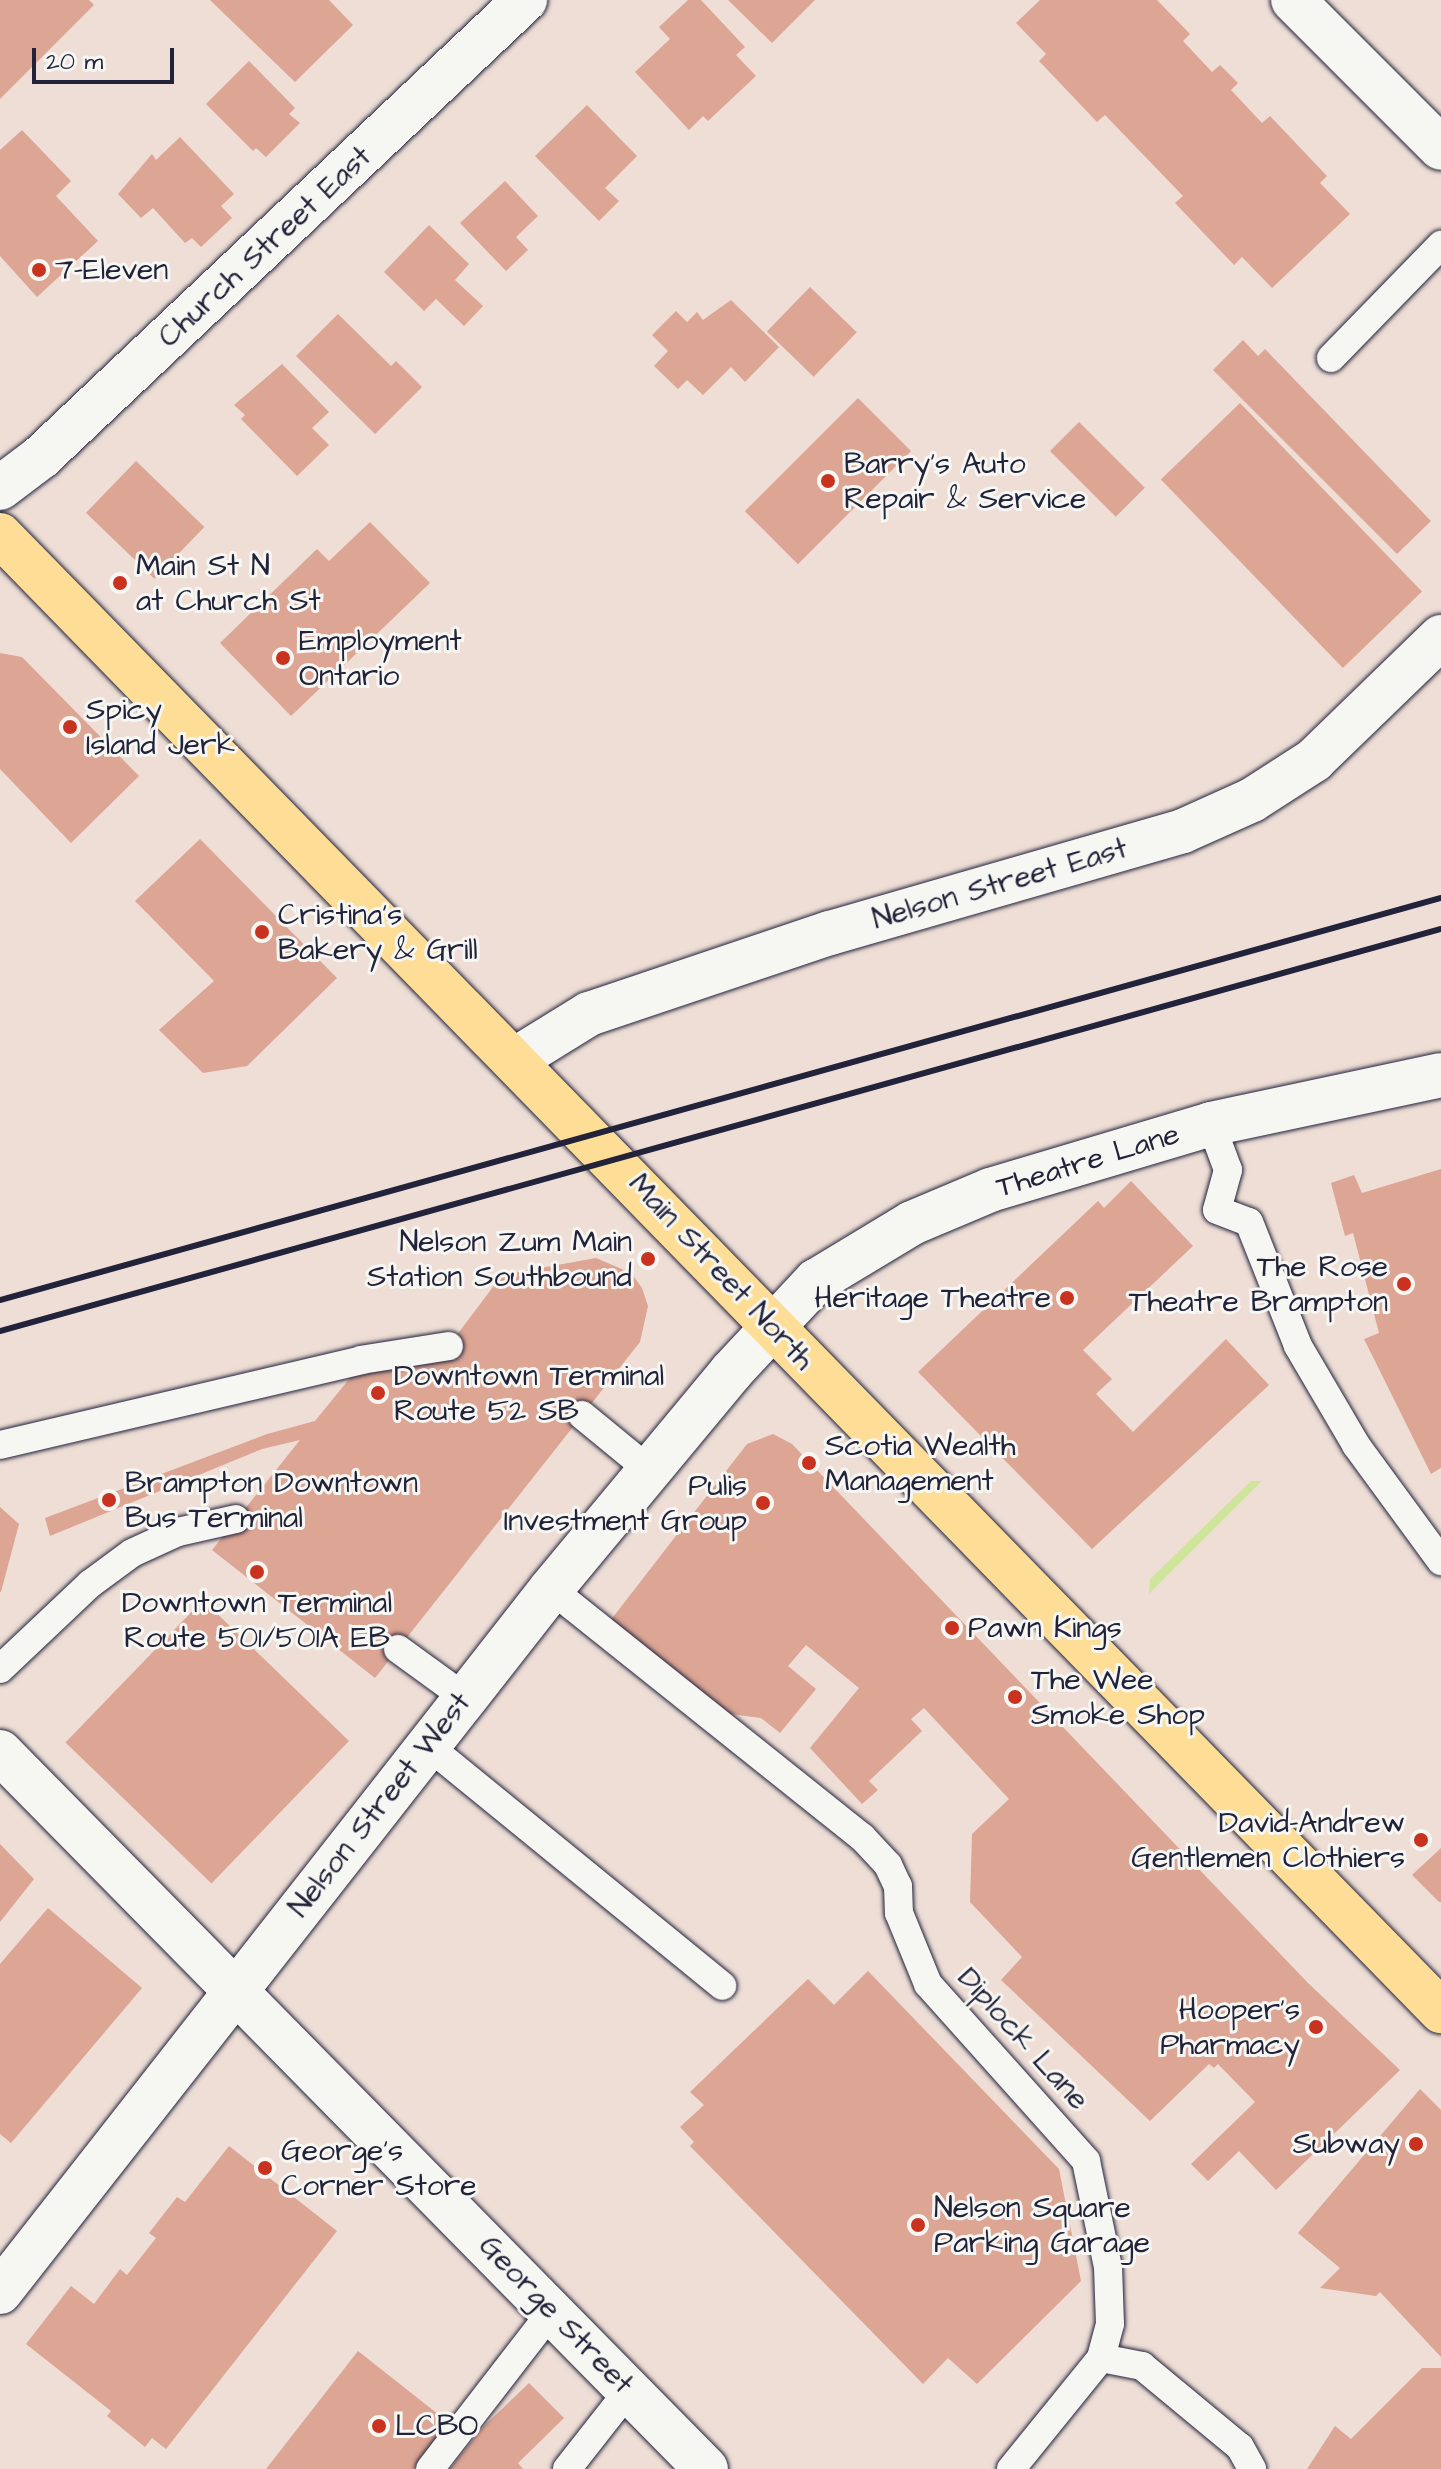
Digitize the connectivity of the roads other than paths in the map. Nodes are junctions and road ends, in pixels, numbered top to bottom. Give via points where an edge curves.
1 (525, 0) edge
2 (1293, 0) edge
3 (1441, 148) edge
4 (1441, 245) edge
5 (1331, 358) dead end
6 (0, 488) edge
7 (0, 535) edge
8 (1441, 637) edge
9 (516, 1059) junction
10 (1441, 1075) edge
11 (1211, 1124) junction
12 (772, 1328) junction
13 (449, 1346) dead end
14 (582, 1415) dead end
15 (0, 1445) edge
16 (649, 1470) junction
17 (236, 1519) dead end
18 (1441, 1561) edge
19 (551, 1589) junction
20 (398, 1649) dead end
21 (0, 1669) edge
22 (464, 1697) junction
23 (427, 1745) junction
24 (0, 1752) edge
25 (722, 1986) dead end
26 (238, 1988) junction
27 (1441, 2011) edge
28 (0, 2292) edge
29 (552, 2311) junction
30 (1101, 2358) junction
31 (629, 2390) junction
32 (430, 2469) edge
33 (567, 2469) edge
34 (706, 2469) edge
35 (1011, 2469) edge
36 (1252, 2469) edge

1 - 6 street, Church Street East via 52,447
2 - 3 street
4 - 5 lane
7 - 9 main road, Main Street North
8 - 9 street, Nelson Street East via 1314,760 1211,819 830,933 589,1014
9 - 12 main road, Main Street North
10 - 11 street, Theatre Lane
11 - 12 street, Theatre Lane via 990,1190 912,1223 816,1281
11 - 18 lane via 1228,1170 1217,1210 1249,1222 1298,1346 1356,1445
12 - 16 street, Nelson Street West
12 - 27 main road, Main Street North
13 - 15 lane via 361,1360
14 - 16 lane
16 - 19 street, Nelson Street West
17 - 21 lane via 178,1532 132,1553 90,1584
19 - 22 street, Nelson Street West
19 - 30 lane, Diplock Lane via 862,1837 888,1865 898,1886 899,1913 928,1984 1086,2161 1108,2267 1110,2324
20 - 22 lane
22 - 23 street, Nelson Street West
23 - 25 lane
23 - 26 street, Nelson Street West
24 - 26 street, George Street
26 - 28 street, Nelson Street West
26 - 29 street, George Street
29 - 31 street, George Street
29 - 32 lane
30 - 35 lane, Diplock Lane
30 - 36 lane via 1142,2366 1240,2447
31 - 33 lane
31 - 34 street, George Street

